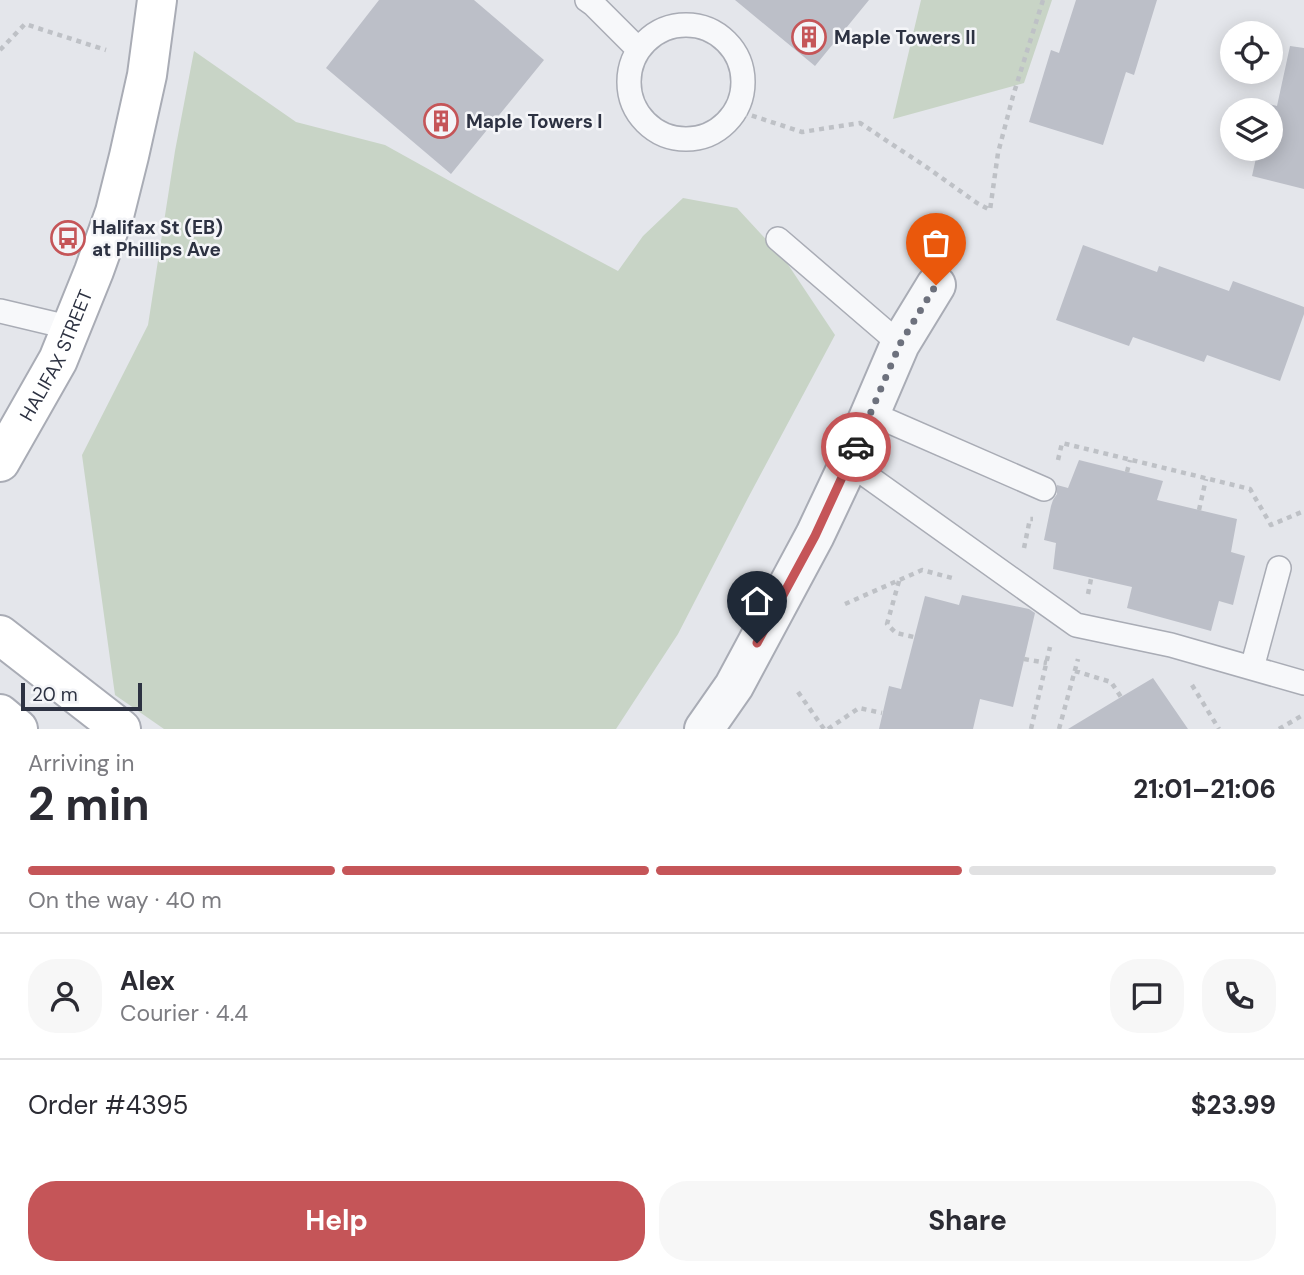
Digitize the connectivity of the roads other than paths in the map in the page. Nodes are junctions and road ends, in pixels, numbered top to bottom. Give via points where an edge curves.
1 (157, 0) edge
2 (587, 0) edge
3 (638, 49) junction
4 (778, 239) dead end
5 (936, 285) dead end
6 (0, 311) edge
7 (72, 328) junction
8 (900, 344) junction
9 (870, 413) junction
10 (0, 462) edge
11 (849, 463) junction
12 (1044, 489) dead end
13 (1279, 568) dead end
14 (0, 635) edge
15 (1252, 668) junction
16 (1304, 682) edge
17 (0, 714) edge
18 (18, 729) edge
19 (121, 729) edge
20 (705, 729) edge

1 - 7 street, HALIFAX STREET via 130,156 115,212
2 - 3 lane
3 - 3 lane via 667,27 685,24 719,34 740,63 743,80 741,98 732,114 720,127 687,139 653,129 632,100 629,83
4 - 8 lane
5 - 8 street
6 - 7 lane
7 - 10 street, HALIFAX STREET
8 - 9 street
9 - 11 street
9 - 12 lane
11 - 15 lane via 1076,625
11 - 20 street via 734,686
13 - 15 lane
14 - 19 street
15 - 16 lane
17 - 18 street

